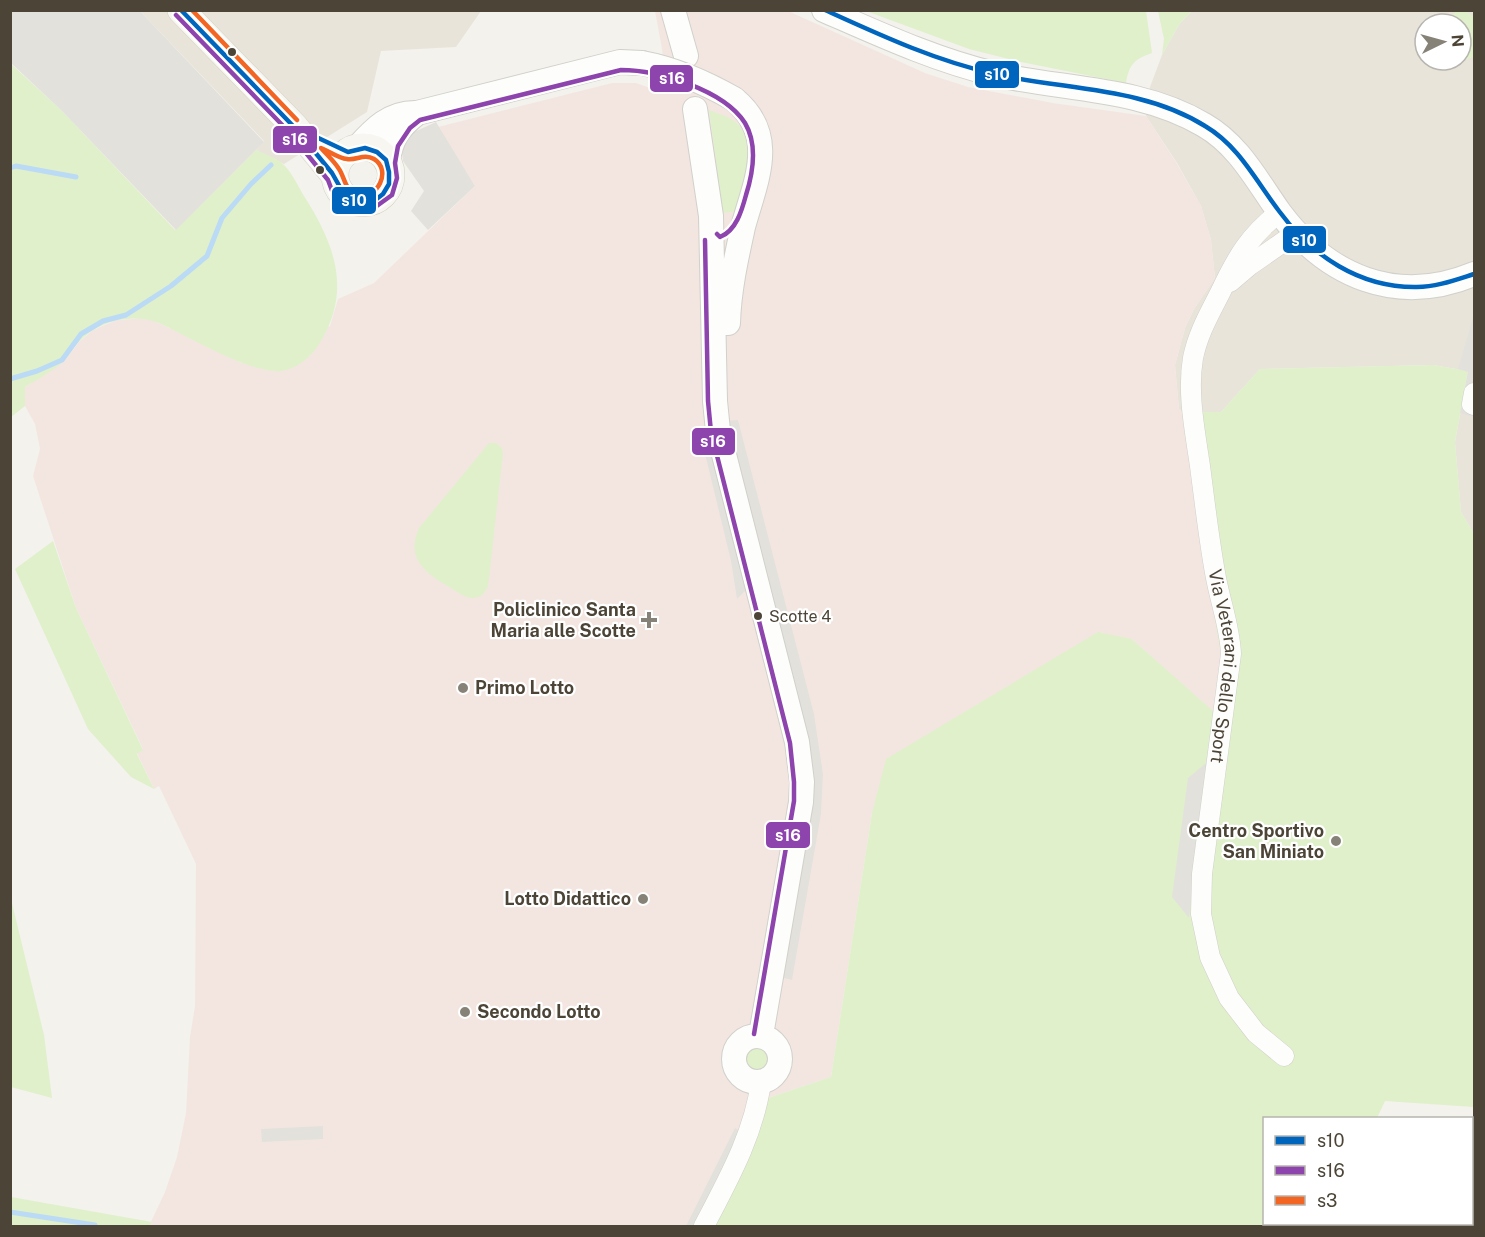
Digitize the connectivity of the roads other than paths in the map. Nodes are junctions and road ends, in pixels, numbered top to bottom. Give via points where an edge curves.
1 (181, 10) edge
2 (673, 10) edge
3 (686, 10) edge
4 (824, 10) edge
5 (695, 109) dead end
6 (417, 113) junction
7 (295, 127) junction
8 (352, 150) junction
9 (387, 163) junction
10 (335, 176) junction
11 (1280, 212) junction
12 (744, 224) junction
13 (1296, 233) junction
14 (712, 240) junction
15 (1474, 274) edge
16 (1220, 293) junction
17 (714, 388) junction
18 (1474, 393) edge
19 (1474, 405) edge
20 (761, 1035) junction
21 (1284, 1056) dead end
22 (761, 1082) junction
23 (704, 1227) edge

1 - 7 main road
2 - 3 street via 686,56
4 - 11 street via 972,68 1117,94 1185,115 1211,129 1236,150
5 - 14 street
6 - 8 street via 403,113 384,121
6 - 9 street via 396,133
6 - 12 street, bridge via 620,62 662,67 734,99 754,124 761,154
7 - 8 main road
7 - 10 main road
8 - 9 main road via 366,147 382,155
8 - 10 main road via 341,158
9 - 10 main road via 390,177 386,190 367,203 346,197
11 - 13 street
11 - 16 street, Via Veterani dello Sport via 1244,247
12 - 14 street via 723,245
12 - 17 street via 729,296 727,360
13 - 15 street via 1333,264 1378,283 1425,287
13 - 16 street, Via Veterani dello Sport via 1250,265
14 - 17 street
16 - 21 street, Via Veterani dello Sport via 1201,330 1191,381 1210,538 1230,645 1230,674 1200,905 1205,940 1221,985 1247,1024
17 - 20 street via 722,451 796,742 802,782
18 - 19 street
20 - 22 street via 774,1042 781,1062 774,1075
20 - 22 street via 742,1041 734,1059 743,1077
22 - 23 street via 750,1132

